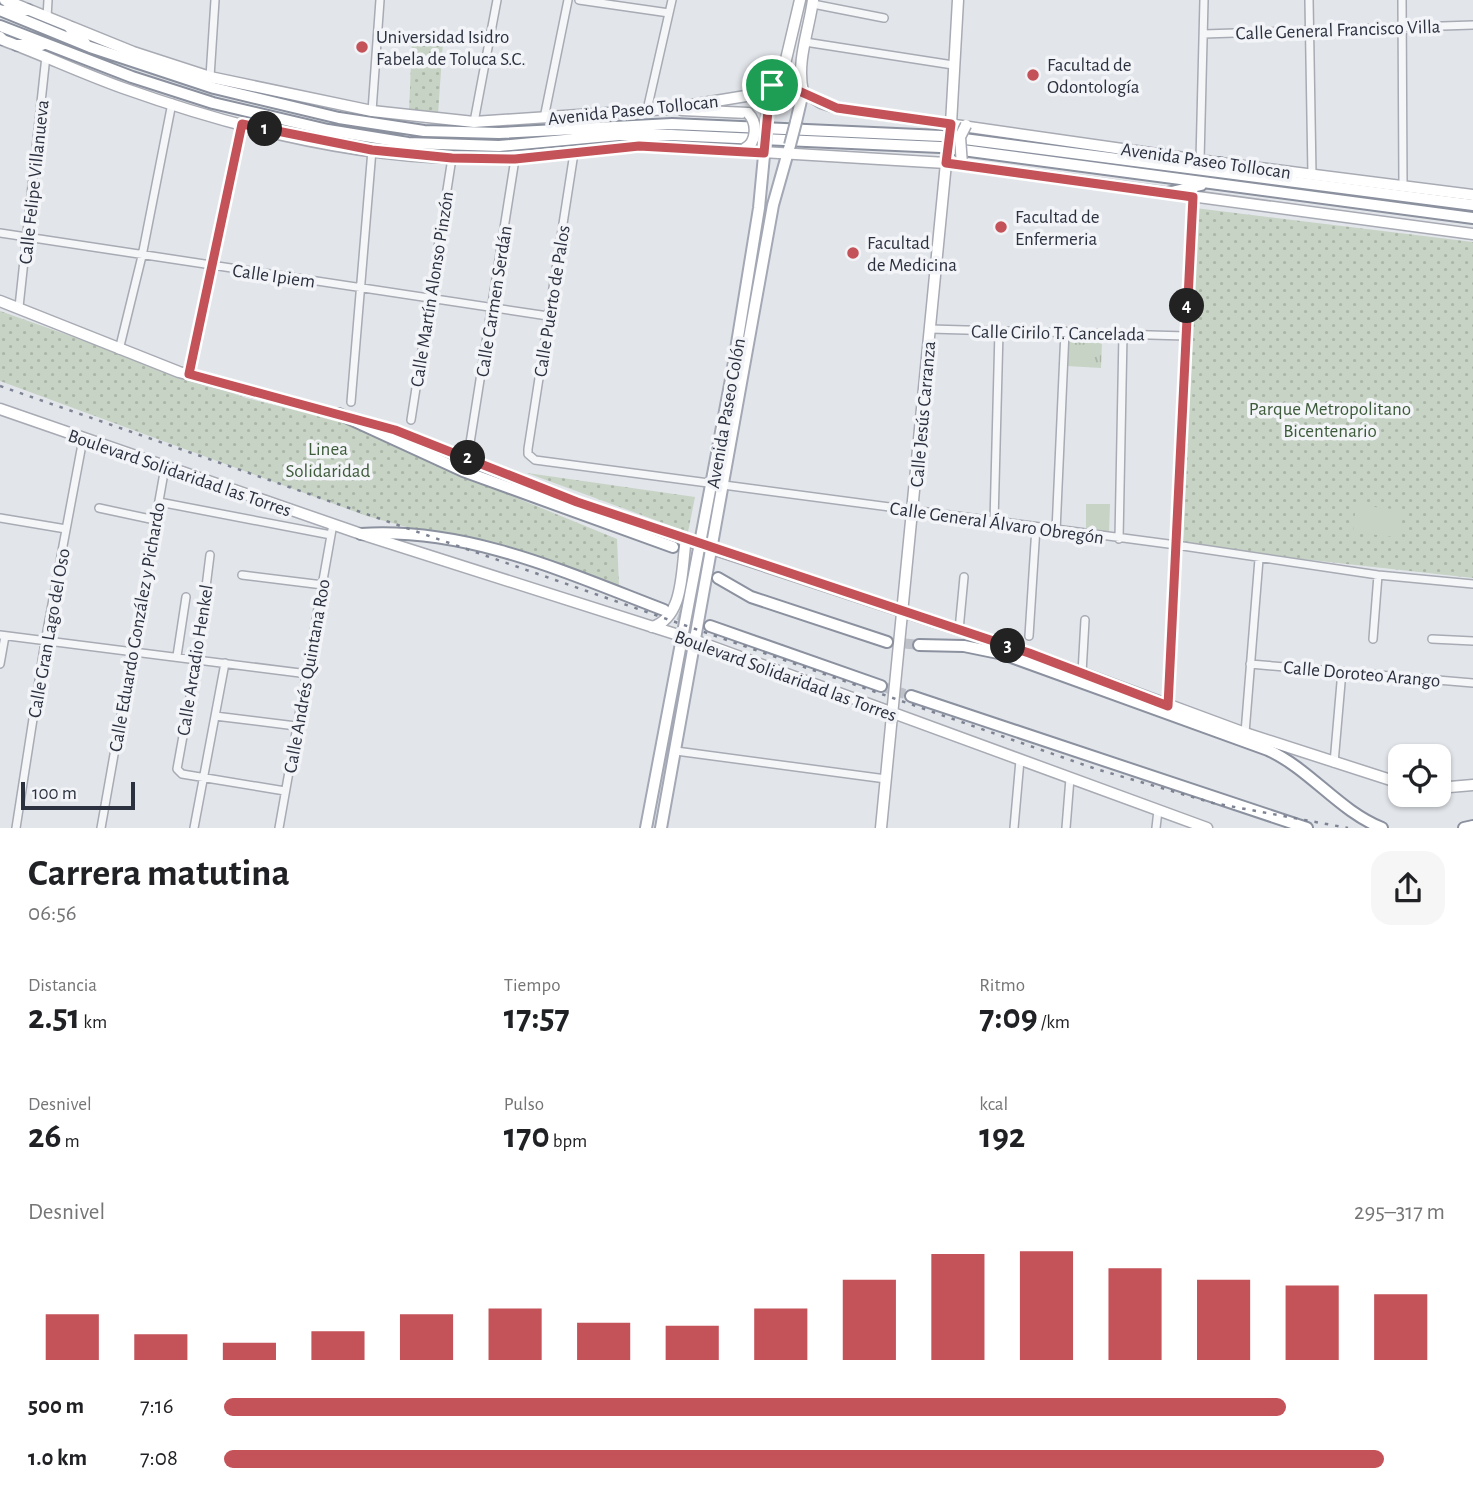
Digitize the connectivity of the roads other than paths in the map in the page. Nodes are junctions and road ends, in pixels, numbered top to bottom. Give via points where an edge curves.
1 (5, 0) edge
2 (48, 0) edge
3 (215, 0) edge
4 (380, 0) edge
5 (497, 0) edge
6 (568, 0) edge
7 (579, 0) edge
8 (672, 0) edge
9 (800, 0) edge
10 (958, 0) edge
11 (1204, 0) edge
12 (1309, 0) edge
13 (1402, 0) edge
14 (813, 2) edge
15 (627, 3) edge
16 (0, 10) edge
17 (28, 10) junction
18 (669, 13) junction
19 (47, 18) junction
20 (884, 18) dead end
21 (1473, 25) edge
22 (0, 26) edge
23 (1404, 27) junction
24 (70, 28) junction
25 (1310, 30) junction
26 (1204, 34) junction
27 (1, 38) edge
28 (805, 42) junction
29 (17, 45) joint
30 (90, 47) junction
31 (47, 50) junction
32 (953, 65) junction
33 (210, 77) junction
34 (772, 85) junction
35 (803, 92) junction
36 (172, 103) junction
37 (667, 109) junction
38 (647, 110) junction
39 (372, 111) junction
40 (544, 118) junction
41 (474, 122) junction
42 (242, 124) junction
43 (951, 124) junction
44 (966, 125) junction
45 (659, 146) junction
46 (764, 149) junction
47 (372, 150) junction
48 (788, 150) junction
49 (574, 153) junction
50 (452, 158) junction
51 (515, 159) junction
52 (1200, 160) junction
53 (946, 163) junction
54 (1220, 163) junction
55 (962, 165) junction
56 (1312, 175) junction
57 (1239, 176) junction
58 (1208, 183) junction
59 (1399, 191) junction
60 (1167, 194) junction
61 (1473, 195) edge
62 (1193, 197) junction
63 (1473, 205) edge
64 (1473, 218) edge
65 (0, 233) edge
66 (1473, 234) edge
67 (28, 238) junction
68 (142, 256) junction
69 (213, 266) junction
70 (358, 287) junction
71 (431, 299) junction
72 (0, 301) edge
73 (19, 307) junction
74 (492, 308) junction
75 (548, 316) junction
76 (930, 329) junction
77 (999, 331) junction
78 (1065, 331) junction
79 (1123, 334) junction
80 (1186, 336) junction
81 (119, 350) junction
82 (189, 374) junction
83 (737, 375) junction
84 (351, 402) dead end
85 (1, 412) edge
86 (339, 414) junction
87 (411, 420) dead end
88 (83, 439) junction
89 (470, 443) dead end
90 (528, 449) joint
91 (165, 467) junction
92 (717, 484) junction
93 (159, 502) junction
94 (99, 508) dead end
95 (914, 510) junction
96 (0, 519) edge
97 (155, 520) junction
98 (994, 522) junction
99 (333, 524) junction
100 (1036, 527) junction
101 (65, 529) junction
102 (1056, 531) junction
103 (361, 534) junction
104 (331, 535) junction
105 (686, 539) junction
106 (1119, 539) junction
107 (1176, 545) junction
108 (673, 547) dead end
109 (706, 547) junction
110 (210, 555) dead end
111 (1259, 559) junction
112 (242, 575) dead end
113 (1378, 575) junction
114 (964, 577) dead end
115 (718, 578) dead end
116 (1473, 584) edge
117 (323, 585) junction
118 (186, 597) dead end
119 (664, 610) tunnel mouth
120 (902, 612) junction
121 (1085, 620) dead end
122 (709, 626) tunnel mouth
123 (652, 627) junction
124 (959, 630) junction
125 (681, 635) junction
126 (2, 636) edge
127 (1029, 636) dead end
128 (1373, 639) dead end
129 (1432, 639) dead end
130 (694, 640) junction
131 (1473, 641) edge
132 (45, 642) junction
133 (887, 642) tunnel mouth
134 (919, 645) tunnel mouth
135 (131, 651) junction
136 (177, 656) junction
137 (197, 659) junction
138 (225, 663) junction
139 (0, 664) edge
140 (1250, 664) junction
141 (1342, 671) junction
142 (1082, 673) junction
143 (308, 674) junction
144 (1473, 683) edge
145 (881, 687) tunnel mouth
146 (911, 696) tunnel mouth
147 (1168, 706) junction
148 (893, 714) junction
149 (215, 716) junction
150 (296, 726) junction
151 (1245, 733) junction
152 (676, 751) junction
153 (1020, 760) junction
154 (1334, 762) junction
155 (203, 778) junction
156 (1070, 778) junction
157 (887, 779) junction
158 (1388, 779) edge
159 (652, 785) junction
160 (1473, 785) edge
161 (668, 787) junction
162 (1451, 787) edge
163 (285, 791) junction
164 (1158, 810) junction
165 (1473, 826) edge
166 (16, 828) edge
167 (101, 828) edge
168 (194, 828) edge
169 (279, 828) edge
170 (646, 828) edge
171 (661, 828) edge
172 (881, 828) edge
173 (1014, 828) edge
174 (1066, 828) edge
175 (1156, 828) edge
176 (1207, 828) edge
177 (1307, 828) edge
178 (1382, 828) edge
179 (1464, 828) edge

1 - 17 main road, Avenida Paseo Tollocan
2 - 19 street
3 - 33 street
4 - 39 street
5 - 41 street
6 - 40 street
7 - 15 street
8 - 18 street
9 - 34 main road, Avenida Paseo Colón via 786,64
10 - 32 main road, Calle Jesús Carranza
11 - 26 street
12 - 25 street
13 - 23 street
14 - 20 street
14 - 28 main road, Avenida Paseo Colón
15 - 18 street
16 - 17 main road
16 - 30 main road, Avenida Paseo Tollocan
17 - 19 main road, Avenida Paseo Tollocan
18 - 38 street
19 - 24 main road, Avenida Paseo Tollocan
21 - 23 street, Calle General Francisco Villa
22 - 31 main road, Avenida Paseo Tollocan
23 - 25 street, Calle General Francisco Villa
23 - 59 street
24 - 30 main road
24 - 33 main road, Avenida Paseo Tollocan
25 - 26 street, Calle General Francisco Villa
25 - 56 street
26 - 52 street
27 - 29 main road
28 - 32 street
28 - 35 main road, Avenida Paseo Colón
29 - 31 main road
30 - 57 main road, Avenida Paseo Tollocan via 256,99 424,131 499,133 672,124 941,136
31 - 36 main road, Avenida Paseo Tollocan
31 - 58 main road, Avenida Paseo Tollocan via 213,103 317,128 408,143 499,146 619,135 890,144 985,152
31 - 67 street, Calle Felipe Villanueva
32 - 43 main road, Calle Jesús Carranza
33 - 39 main road, Avenida Paseo Tollocan
34 - 35 main road, Avenida Paseo Tollocan via 788,84
34 - 37 main road, Avenida Paseo Tollocan via 745,98
34 - 46 main road, Avenida Paseo Colón, bridge
35 - 43 main road, Avenida Paseo Tollocan via 837,108
35 - 48 main road, Avenida Paseo Colón, bridge
36 - 42 main road, Avenida Paseo Tollocan
36 - 68 street
37 - 38 main road, Avenida Paseo Tollocan
37 - 45 main road, bridge via 748,113 754,135 744,149 678,143
38 - 40 main road, Avenida Paseo Tollocan
39 - 41 main road, Avenida Paseo Tollocan
40 - 41 main road, Avenida Paseo Tollocan
42 - 47 main road, Avenida Paseo Tollocan
42 - 69 street
43 - 44 main road, Avenida Paseo Tollocan
43 - 53 main road, Calle Jesús Carranza, bridge
44 - 52 main road, Avenida Paseo Tollocan
44 - 55 main road, bridge via 960,137
45 - 46 main road, Avenida Paseo Tollocan
45 - 49 main road, Avenida Paseo Tollocan
46 - 48 main road, Avenida Paseo Tollocan
46 - 83 main road, Avenida Paseo Colón
47 - 50 main road, Avenida Paseo Tollocan
47 - 70 street
48 - 53 main road, Avenida Paseo Tollocan
48 - 83 main road, Avenida Paseo Colón
49 - 51 main road, Avenida Paseo Tollocan
49 - 75 street, Calle Puerto de Palos
50 - 51 main road, Avenida Paseo Tollocan
50 - 71 street, Calle Martín Alonso Pinzón
51 - 74 street, Calle Carmen Serdán
52 - 54 main road, Avenida Paseo Tollocan
53 - 55 main road, Avenida Paseo Tollocan
53 - 76 main road, Calle Jesús Carranza
54 - 56 main road, Avenida Paseo Tollocan
54 - 57 main road
55 - 60 main road, Avenida Paseo Tollocan
56 - 59 main road, Avenida Paseo Tollocan
57 - 59 main road, Avenida Paseo Tollocan
58 - 60 main road
58 - 64 main road, Avenida Paseo Tollocan
59 - 61 main road, Avenida Paseo Tollocan
59 - 63 main road, Avenida Paseo Tollocan
60 - 62 main road, Avenida Paseo Tollocan
62 - 66 main road, Avenida Paseo Tollocan
62 - 80 street
65 - 67 street, Calle Ipiem
67 - 68 street, Calle Ipiem
67 - 73 street, Calle Felipe Villanueva
68 - 69 street, Calle Ipiem
68 - 81 street
69 - 70 street, Calle Ipiem
69 - 82 street
70 - 71 street, Calle Ipiem
70 - 84 street
71 - 74 street, Calle Ipiem
71 - 87 street, Calle Martín Alonso Pinzón
72 - 73 main road
73 - 81 main road
74 - 75 street, Calle Ipiem
74 - 89 street, Calle Carmen Serdán
75 - 90 street, Calle Puerto de Palos
76 - 77 street, Calle Cirilo T. Cancelada
76 - 95 main road, Calle Jesús Carranza
77 - 78 street, Calle Cirilo T. Cancelada
77 - 98 street
78 - 79 street, Calle Cirilo T. Cancelada
78 - 102 street
79 - 80 street, Calle Cirilo T. Cancelada
79 - 106 street
80 - 107 street
81 - 82 main road
82 - 86 main road
83 - 92 main road, Avenida Paseo Colón
85 - 88 main road, Boulevard Solidaridad las Torres
86 - 105 main road via 409,435 577,502
86 - 108 main road via 463,471
88 - 91 main road, Boulevard Solidaridad las Torres
88 - 101 street, Calle Gran Lago del Oso
90 - 92 street, Calle General Álvaro Obregón via 531,457 542,461
91 - 93 street, Calle Eduardo González y Pichardo
91 - 99 main road, Boulevard Solidaridad las Torres
92 - 95 street, Calle General Álvaro Obregón
92 - 109 main road, Avenida Paseo Colón
93 - 97 street, Calle Eduardo González y Pichardo
93 - 104 street
94 - 97 street
95 - 98 street, Calle General Álvaro Obregón
95 - 120 main road, Calle Jesús Carranza
96 - 101 street
97 - 135 street, Calle Eduardo González y Pichardo
98 - 100 street, Calle General Álvaro Obregón
99 - 103 main road, Boulevard Solidaridad las Torres
99 - 104 street, Calle Andrés Quintana Roo
100 - 102 street, Calle General Álvaro Obregón
100 - 127 street
101 - 132 street, Calle Gran Lago del Oso
102 - 106 street, Calle General Álvaro Obregón
103 - 119 main road, Boulevard Solidaridad las Torres via 400,534 493,547
103 - 123 main road, Boulevard Solidaridad las Torres
104 - 117 street, Calle Andrés Quintana Roo
105 - 109 main road
105 - 123 main road via 673,611 665,622
106 - 107 street, Calle General Álvaro Obregón
107 - 111 street, Calle General Álvaro Obregón
107 - 147 street
109 - 120 main road
109 - 125 main road, Avenida Paseo Colón
109 - 130 main road, Avenida Paseo Colón
110 - 137 street, Calle Arcadio Henkel
111 - 113 street, Calle General Álvaro Obregón
111 - 140 street
112 - 117 street
113 - 116 street, Calle General Álvaro Obregón
113 - 128 street
114 - 124 street
115 - 133 main road via 751,597
117 - 143 street, Calle Andrés Quintana Roo
118 - 136 street
120 - 124 main road
120 - 148 main road, Calle Jesús Carranza
121 - 142 street
122 - 145 main road
123 - 125 main road, Boulevard Solidaridad las Torres
124 - 142 main road
125 - 130 main road, Boulevard Solidaridad las Torres
125 - 159 main road, Avenida Paseo Colón
126 - 132 street
126 - 139 street
129 - 131 street
130 - 148 main road, Boulevard Solidaridad las Torres
130 - 152 main road, Avenida Paseo Colón
132 - 135 street
132 - 166 street, Calle Gran Lago del Oso
134 - 178 main road via 964,646 1003,654 1268,750 1291,761 1360,817
135 - 136 street
135 - 167 street, Calle Eduardo González y Pichardo
136 - 137 street
137 - 138 street
137 - 155 street, Calle Arcadio Henkel via 177,765 179,772
138 - 143 street
138 - 149 street
140 - 141 street, Calle Doroteo Arango
140 - 151 street
141 - 144 street, Calle Doroteo Arango
141 - 154 street
142 - 147 main road
143 - 150 street, Calle Andrés Quintana Roo
146 - 177 main road, Boulevard Solidaridad las Torres
147 - 151 main road
148 - 153 main road, Boulevard Solidaridad las Torres
148 - 157 main road, Calle Jesús Carranza
149 - 150 street
149 - 155 street
150 - 163 street, Calle Andrés Quintana Roo
151 - 154 main road
152 - 157 street
152 - 161 main road, Avenida Paseo Colón
153 - 156 main road, Boulevard Solidaridad las Torres
153 - 173 street
154 - 158 main road
155 - 163 street
155 - 168 street
156 - 164 main road, Boulevard Solidaridad las Torres
156 - 174 street
157 - 172 main road, Calle Jesús Carranza
159 - 161 main road
159 - 170 main road, Avenida Paseo Colón
160 - 162 main road
161 - 171 main road, Avenida Paseo Colón
163 - 169 street, Calle Andrés Quintana Roo
164 - 175 street
164 - 176 main road, Boulevard Solidaridad las Torres
165 - 179 main road

